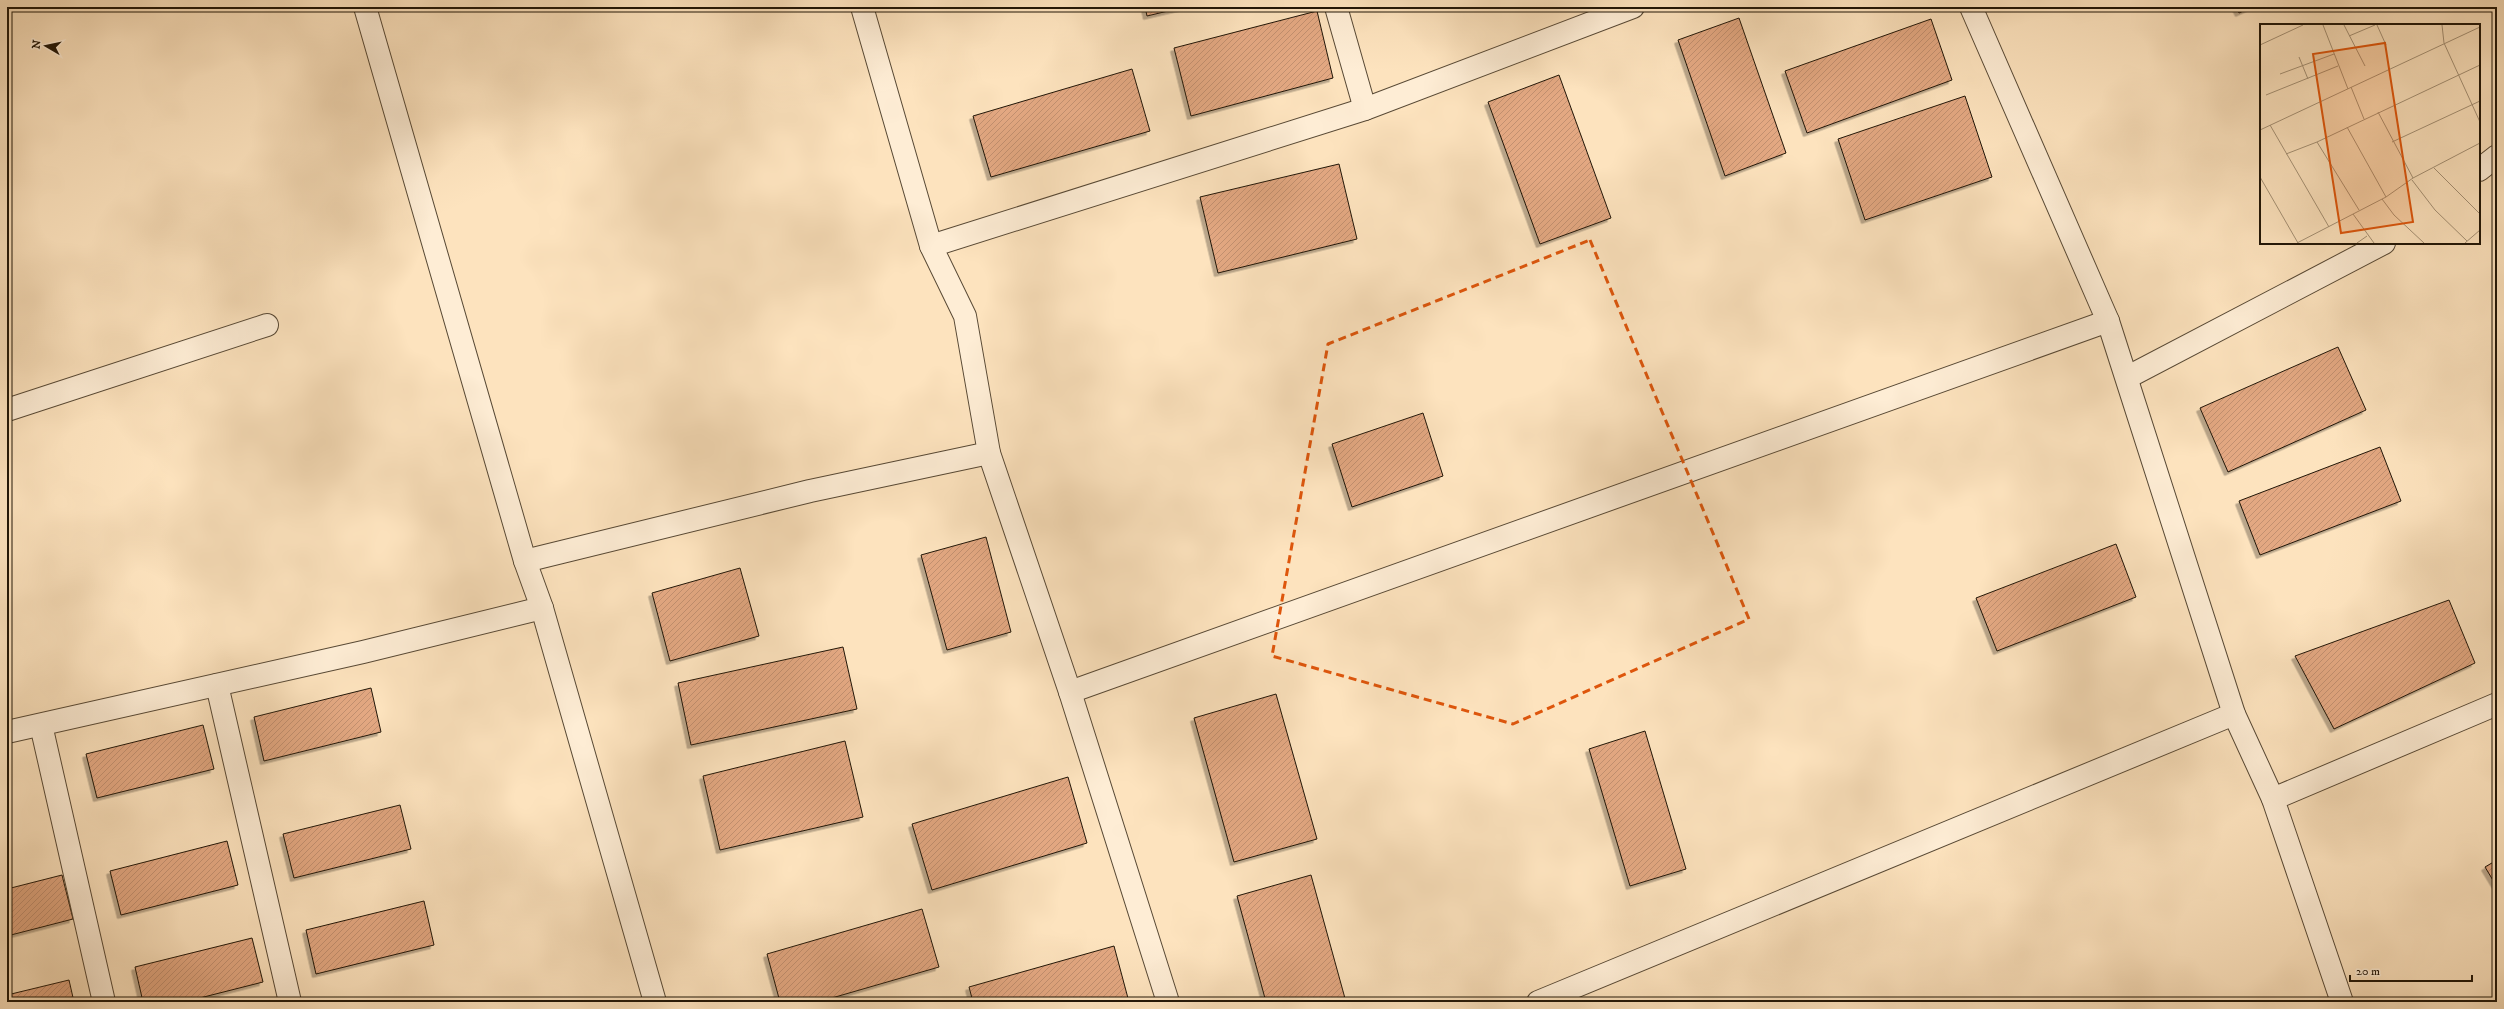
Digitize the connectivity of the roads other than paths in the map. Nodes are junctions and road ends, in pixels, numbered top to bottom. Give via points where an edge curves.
1 (365, 7) edge
2 (862, 7) edge
3 (1336, 7) edge
4 (1633, 7) edge
5 (1970, 7) edge
6 (1364, 109) junction
7 (2497, 156) edge
8 (2480, 169) edge
9 (2382, 244) edge
10 (931, 246) junction
11 (2108, 321) junction
12 (267, 325) dead end
13 (2128, 377) junction
14 (7, 410) edge
15 (988, 454) junction
16 (525, 561) junction
17 (542, 608) junction
18 (217, 685) junction
19 (1070, 692) junction
20 (2497, 704) edge
21 (2234, 714) junction
22 (41, 725) junction
23 (7, 732) edge
24 (2273, 799) junction
25 (104, 1002) edge
26 (290, 1002) edge
27 (655, 1002) edge
28 (1168, 1002) edge
29 (1538, 1002) edge
30 (2342, 1002) edge

1 - 16 street
2 - 10 street
3 - 6 street
4 - 6 street
5 - 11 street
6 - 10 street
7 - 8 street
9 - 13 street
10 - 15 street via 965,316
11 - 13 street
11 - 19 street
12 - 14 street
13 - 21 street
15 - 16 street via 810,491
15 - 19 street
16 - 17 street
17 - 18 street
17 - 27 street
18 - 22 street
18 - 26 street
19 - 28 street
20 - 24 street
21 - 24 street
21 - 29 street
22 - 23 street
22 - 25 street
24 - 30 street

